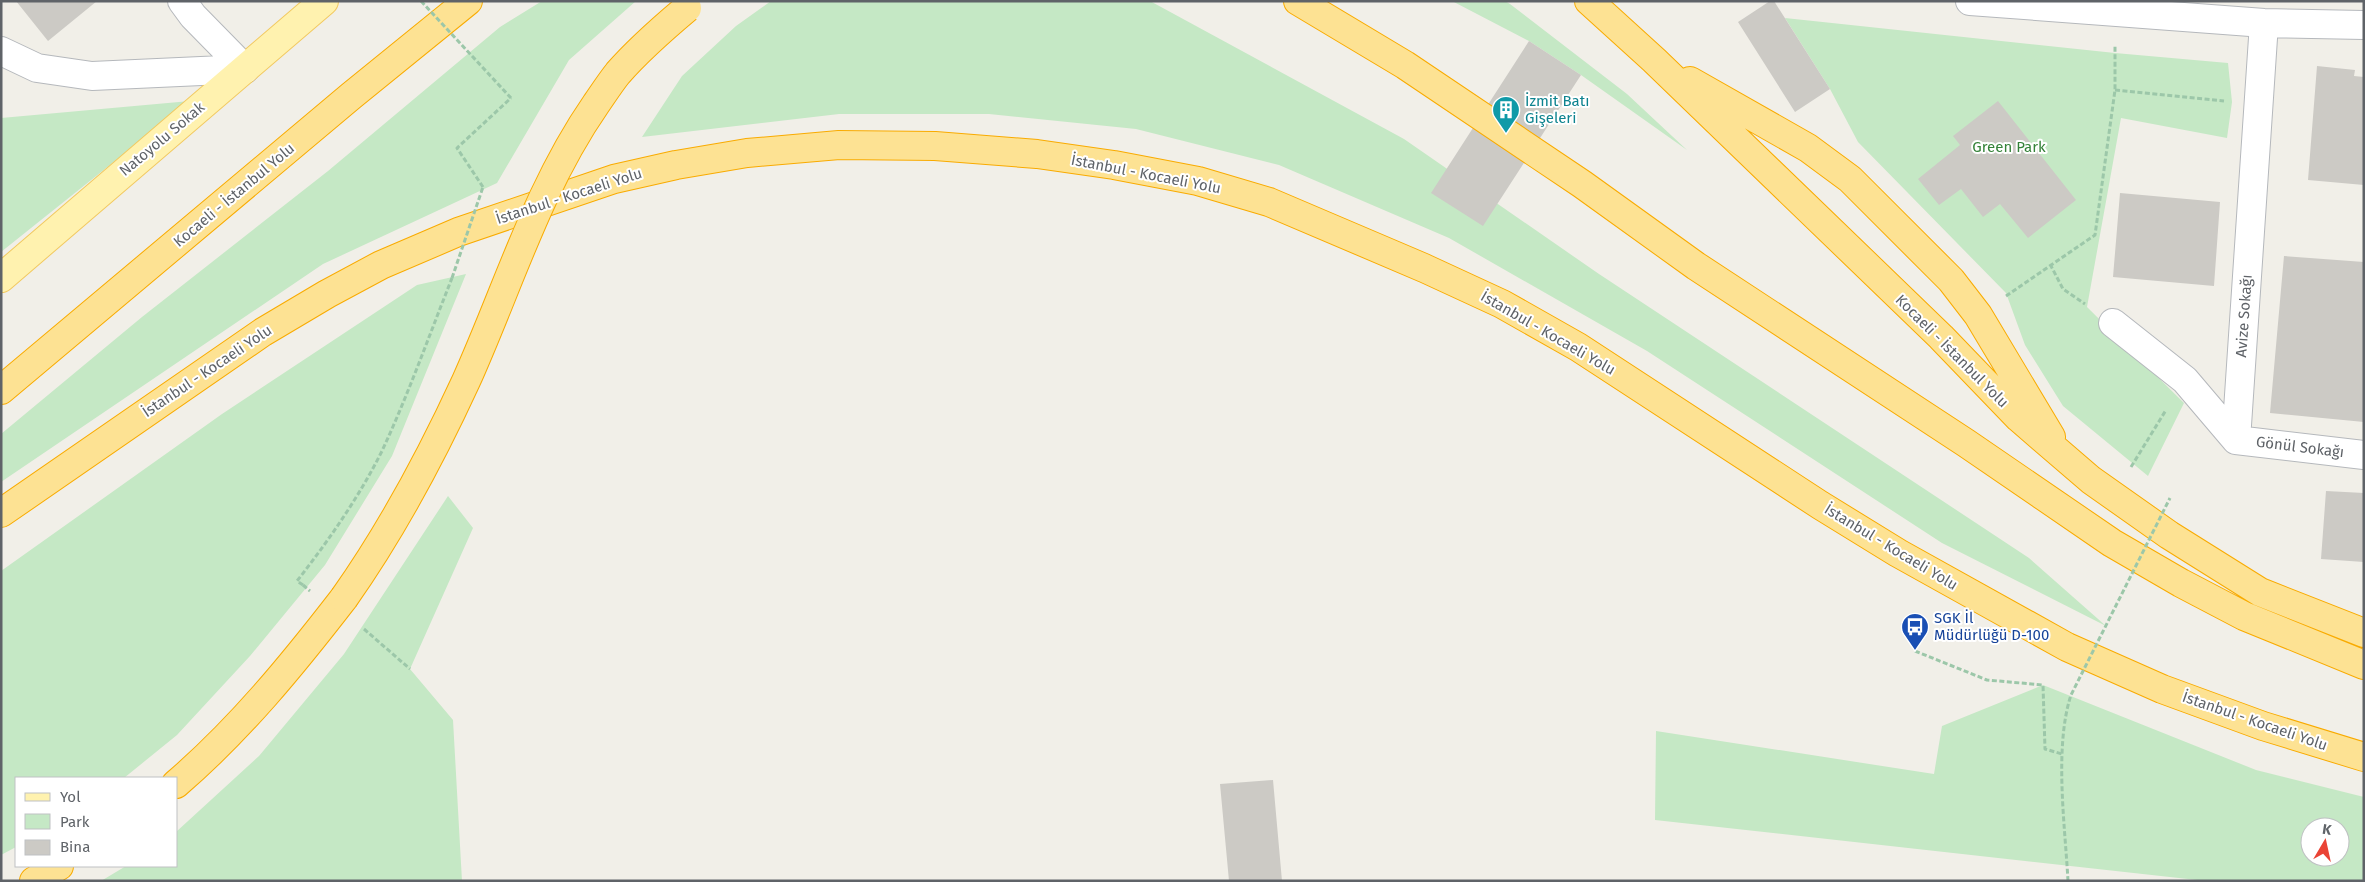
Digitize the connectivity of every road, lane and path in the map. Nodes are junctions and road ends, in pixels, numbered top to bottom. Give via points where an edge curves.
1 (182, 1) edge
2 (324, 1) edge
3 (421, 1) edge
4 (468, 1) edge
5 (1298, 1) edge
6 (1589, 1) edge
7 (1970, 1) edge
8 (692, 5) edge
9 (2116, 12) junction
10 (2264, 22) junction
11 (2364, 25) edge
12 (1, 52) edge
13 (1654, 60) junction
14 (245, 69) junction
15 (2115, 90) junction
16 (2258, 105) junction
17 (2050, 264) junction
18 (1, 278) edge
19 (1978, 315) junction
20 (2113, 323) joint
21 (2185, 380) junction
22 (1, 390) edge
23 (2236, 440) junction
24 (2364, 454) edge
25 (2062, 455) junction
26 (2127, 474) dead end
27 (2170, 498) dead end
28 (1, 513) edge
29 (303, 585) dead end
30 (362, 627) dead end
31 (2364, 634) edge
32 (1915, 651) dead end
33 (2364, 665) edge
34 (410, 669) dead end
35 (2062, 754) junction
36 (2364, 757) edge
37 (178, 782) edge
38 (57, 867) edge
39 (34, 881) edge
40 (2068, 881) edge

1 - 14 street
2 - 14 main road, Natoyolu Sokak
3 - 29 path, bridge via 511,98 457,148 483,187 452,278 381,451 330,539 297,581
4 - 22 highway, Kocaeli - İstanbul Yolu
5 - 33 highway via 1405,65 1582,184 1696,266 2112,543 2244,616
6 - 13 highway, Kocaeli - İstanbul Yolu
7 - 9 street
8 - 37 highway, bridge via 654,36 617,74 579,129 522,242 466,380 410,494 374,556 290,668 208,757
9 - 10 street
9 - 15 path
10 - 11 street
10 - 16 street, Avize Sokağı
12 - 14 street via 37,68 92,76
13 - 19 highway via 1808,148 1850,179 1951,280
13 - 25 highway, Kocaeli - İstanbul Yolu via 1941,337 2019,418
14 - 18 main road, Natoyolu Sokak
15 - 16 path
15 - 17 path via 2095,235
16 - 23 street, Avize Sokağı
17 - 19 path
17 - 20 path via 2063,290
19 - 25 highway
20 - 21 street
21 - 23 street
21 - 26 path
23 - 24 street, Gönül Sokağı
25 - 31 highway, Kocaeli - İstanbul Yolu via 2091,480 2169,535 2260,592
27 - 35 path, bridge via 2071,694 2064,716
28 - 36 highway, İstanbul - Kocaeli Yolu via 263,332 381,265 458,232 614,179 747,153 839,145 935,146 1037,154 1198,181 1269,202 1424,268 1502,304 1578,347 1875,539 2068,647 2162,689 2263,726
30 - 34 path
32 - 35 path via 1987,680 2043,685 2045,750
35 - 40 path, bridge
38 - 39 highway

